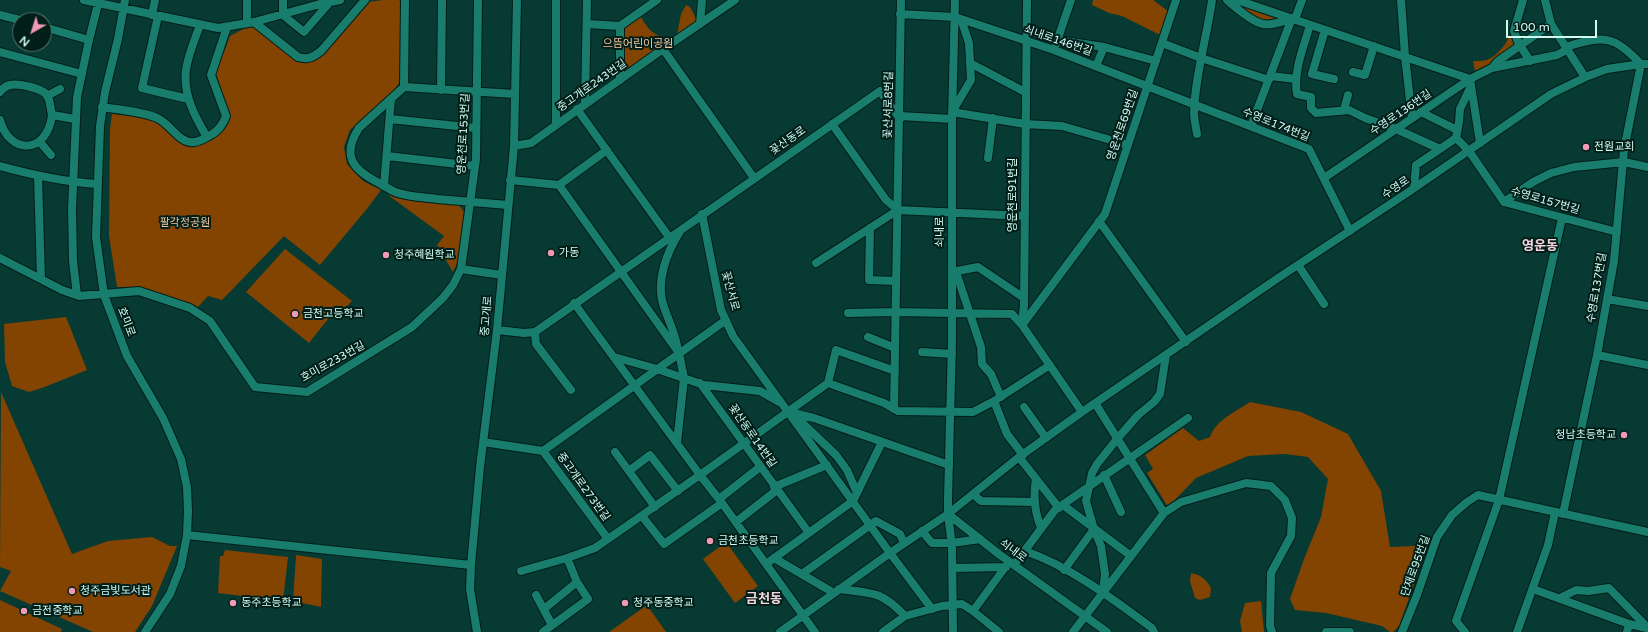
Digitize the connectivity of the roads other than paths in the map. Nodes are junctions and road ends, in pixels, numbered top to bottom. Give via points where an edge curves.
1 (84, 0) edge
2 (124, 0) edge
3 (155, 0) edge
4 (247, 0) edge
5 (283, 0) edge
6 (340, 0) edge
7 (365, 0) edge
8 (405, 0) edge
9 (442, 0) edge
10 (478, 0) edge
11 (517, 0) edge
12 (556, 0) edge
13 (587, 0) edge
14 (657, 0) edge
15 (702, 0) edge
16 (735, 0) edge
17 (901, 0) edge
18 (955, 0) edge
19 (1027, 0) edge
20 (1071, 0) edge
21 (1176, 0) edge
22 (1212, 0) edge
23 (1227, 0) edge
24 (1236, 0) edge
25 (1302, 0) edge
26 (1401, 0) edge
27 (1523, 0) edge
28 (1546, 0) edge
29 (99, 2) edge
30 (320, 2) edge
31 (330, 2) junction
32 (123, 9) junction
33 (900, 14) junction
34 (0, 15) edge
35 (155, 15) junction
36 (283, 15) junction
37 (12, 18) edge
38 (958, 18) junction
39 (1293, 19) junction
40 (250, 23) junction
41 (587, 24) junction
42 (700, 24) junction
43 (1310, 24) junction
44 (1551, 24) junction
45 (200, 25) junction
46 (620, 26) junction
47 (227, 27) junction
48 (52, 29) edge
49 (1325, 30) junction
50 (89, 40) junction
51 (1058, 40) junction
52 (1026, 42) junction
53 (1162, 43) junction
54 (1520, 45) junction
55 (1374, 46) junction
56 (1104, 47) junction
57 (1567, 48) junction
58 (663, 49) junction
59 (1054, 50) junction
60 (0, 52) edge
61 (1405, 56) junction
62 (1201, 58) junction
63 (1156, 61) junction
64 (1530, 61) junction
65 (970, 63) junction
66 (1645, 64) edge
67 (1096, 66) junction
68 (1492, 68) junction
69 (1353, 72) dead end
70 (82, 74) junction
71 (1585, 77) junction
72 (1269, 78) junction
73 (1334, 79) dead end
74 (620, 80) junction
75 (1296, 80) junction
76 (1471, 83) junction
77 (1148, 86) junction
78 (404, 87) junction
79 (1, 89) edge
80 (60, 89) dead end
81 (441, 90) junction
82 (477, 92) junction
83 (1025, 92) junction
84 (515, 94) junction
85 (1348, 95) dead end
86 (47, 96) junction
87 (188, 99) junction
88 (391, 99) junction
89 (585, 104) junction
90 (1195, 104) junction
91 (102, 107) junction
92 (577, 110) junction
93 (1344, 110) junction
94 (1421, 112) junction
95 (52, 115) junction
96 (952, 115) junction
97 (900, 118) junction
98 (993, 118) junction
99 (1412, 118) junction
100 (75, 119) junction
101 (390, 119) junction
102 (0, 120) edge
103 (832, 124) junction
104 (1025, 124) junction
105 (556, 125) junction
106 (1251, 126) junction
107 (476, 128) junction
108 (1396, 129) junction
109 (1197, 134) dead end
110 (1457, 134) junction
111 (207, 137) junction
112 (40, 142) junction
113 (1480, 142) junction
114 (1128, 145) junction
115 (514, 146) junction
116 (1440, 149) junction
117 (607, 150) junction
118 (1469, 151) junction
119 (51, 155) dead end
120 (387, 156) junction
121 (988, 158) dead end
122 (1624, 162) junction
123 (0, 166) edge
124 (475, 166) junction
125 (1648, 167) edge
126 (38, 176) junction
127 (754, 178) junction
128 (1324, 178) junction
129 (510, 180) junction
130 (73, 182) junction
131 (98, 184) junction
132 (559, 185) junction
133 (384, 186) junction
134 (1414, 188) junction
135 (470, 202) junction
136 (1504, 202) junction
137 (508, 205) junction
138 (898, 210) junction
139 (951, 213) junction
140 (702, 214) junction
141 (1024, 216) junction
142 (1562, 218) junction
143 (1099, 221) junction
144 (870, 228) junction
145 (681, 229) junction
146 (1350, 232) junction
147 (1618, 232) junction
148 (669, 238) junction
149 (0, 258) edge
150 (816, 263) dead end
151 (1298, 265) junction
152 (461, 269) junction
153 (620, 272) junction
154 (954, 272) junction
155 (502, 275) junction
156 (41, 279) junction
157 (896, 281) junction
158 (77, 295) junction
159 (104, 295) junction
160 (1024, 298) junction
161 (1607, 299) junction
162 (574, 303) junction
163 (1324, 304) dead end
164 (1648, 306) edge
165 (895, 312) junction
166 (952, 312) junction
167 (848, 313) dead end
168 (969, 313) junction
169 (726, 320) junction
170 (1022, 325) junction
171 (497, 330) junction
172 (535, 332) junction
173 (868, 337) dead end
174 (1186, 342) junction
175 (895, 348) junction
176 (922, 352) dead end
177 (679, 354) junction
178 (952, 354) junction
179 (1166, 355) junction
180 (1597, 355) junction
181 (614, 357) junction
182 (1050, 365) junction
183 (1648, 365) edge
184 (657, 369) junction
185 (894, 371) junction
186 (684, 378) junction
187 (700, 383) junction
188 (828, 383) junction
189 (634, 385) junction
190 (738, 388) joint
191 (571, 390) dead end
192 (997, 399) junction
193 (1095, 403) junction
194 (784, 405) junction
195 (1024, 407) dead end
196 (894, 409) junction
197 (789, 412) junction
198 (950, 412) junction
199 (1082, 412) junction
200 (1188, 418) dead end
201 (1046, 438) junction
202 (1117, 438) junction
203 (483, 442) junction
204 (882, 442) junction
205 (677, 443) junction
206 (744, 444) junction
207 (542, 451) junction
208 (615, 452) dead end
209 (1021, 456) junction
210 (1129, 458) junction
211 (827, 465) junction
212 (949, 465) junction
213 (760, 467) junction
214 (629, 471) junction
215 (700, 475) junction
216 (1104, 476) junction
217 (1036, 479) junction
218 (1089, 486) junction
219 (776, 489) junction
220 (678, 491) junction
221 (857, 493) junction
222 (973, 494) junction
223 (1499, 500) junction
224 (720, 501) junction
225 (853, 501) junction
226 (1035, 502) junction
227 (1061, 506) junction
228 (655, 507) junction
229 (1121, 512) dead end
230 (1164, 513) junction
231 (1559, 513) junction
232 (948, 514) junction
233 (642, 516) junction
234 (736, 522) junction
235 (869, 525) junction
236 (1042, 528) junction
237 (1094, 529) junction
238 (922, 531) junction
239 (809, 532) junction
240 (1648, 532) edge
241 (187, 535) junction
242 (608, 539) junction
243 (980, 539) junction
244 (904, 543) junction
245 (952, 543) junction
246 (1025, 551) junction
247 (890, 553) junction
248 (1131, 556) junction
249 (567, 558) junction
250 (774, 558) junction
251 (766, 564) junction
252 (1009, 564) junction
253 (471, 565) junction
254 (953, 568) junction
255 (1064, 570) junction
256 (521, 571) dead end
257 (802, 574) junction
258 (577, 582) junction
259 (1533, 589) junction
260 (837, 591) junction
261 (1103, 592) junction
262 (536, 596) dead end
263 (1560, 598) junction
264 (953, 605) junction
265 (932, 609) junction
266 (544, 610) junction
267 (973, 611) junction
268 (802, 615) junction
269 (906, 616) junction
270 (1085, 616) junction
271 (1629, 624) junction
272 (552, 625) junction
273 (1647, 628) edge
274 (996, 631) edge
275 (145, 632) edge
276 (477, 632) edge
277 (543, 632) edge
278 (780, 632) edge
279 (815, 632) edge
280 (883, 632) edge
281 (953, 632) edge
282 (1073, 632) edge
283 (1107, 632) edge
284 (1154, 632) edge
285 (1272, 632) edge
286 (1326, 632) edge
287 (1350, 632) edge
288 (1402, 632) edge
289 (1465, 632) edge
290 (1517, 632) edge
291 (1626, 632) edge

1 - 29 street
2 - 32 street, 호미로
3 - 35 street
4 - 40 street
5 - 36 street
6 - 31 street
7 - 40 street via 321,50 307,60 298,57
8 - 78 street
9 - 81 street
10 - 82 street, 영운천로153번길
11 - 84 street, 중고개로
12 - 105 street
13 - 41 street
14 - 46 street
15 - 42 street
16 - 42 street, 중고개로243번길
17 - 33 street, 꽃산서로8번길
18 - 38 street, 쇠내로
19 - 52 street, 영운천로91번길
20 - 51 street
21 - 53 street, 영운천로69번길
22 - 62 street
23 - 39 street via 1263,24
24 - 39 street
25 - 39 street
26 - 61 street
27 - 54 street via 1514,31
28 - 44 street
29 - 32 street
29 - 50 street
30 - 31 street
30 - 36 street
31 - 36 street via 304,32
32 - 35 street
32 - 91 street, 호미로
33 - 38 street, 쇠내로146번길
33 - 97 street, 꽃산서로8번길
34 - 37 street
35 - 45 street
35 - 87 street via 142,88
36 - 40 street
38 - 52 street, 쇠내로146번길
38 - 65 street via 969,43
38 - 96 street, 쇠내로
39 - 43 street
39 - 72 street
40 - 47 street
41 - 46 street
41 - 89 street
42 - 58 street, 중고개로243번길
43 - 49 street
43 - 75 street
44 - 54 street, 수영로136번길
44 - 57 street
45 - 47 street
45 - 87 street via 186,70
46 - 74 street
47 - 111 street via 211,75 226,116 218,131
48 - 50 street
49 - 55 street
49 - 73 street via 1312,74
50 - 70 street
51 - 56 street
51 - 59 street
52 - 59 street, 쇠내로146번길
52 - 83 street, 영운천로91번길
53 - 62 street
53 - 63 street, 영운천로69번길
54 - 64 street
54 - 68 street, 수영로136번길
55 - 61 street
55 - 69 street via 1365,75
56 - 63 street
56 - 67 street
57 - 64 street, 수영로136번길 via 1557,55
57 - 66 street, 수영로136번길 via 1589,39 1610,40
57 - 71 street
58 - 74 street, 중고개로243번길
58 - 127 street
59 - 67 street, 쇠내로146번길
60 - 70 street
61 - 76 street
61 - 99 street
62 - 72 street
62 - 90 street
63 - 77 street, 영운천로69번길
64 - 68 street, 수영로136번길
65 - 83 street
65 - 96 street via 971,80
66 - 71 street, 수영로 via 1607,70
66 - 122 street, 수영로137번길 via 1624,150
67 - 77 street, 쇠내로146번길
68 - 76 street, 수영로136번길
70 - 100 street
71 - 113 street, 수영로 via 1551,94
72 - 75 street
72 - 106 street
74 - 89 street, 중고개로243번길
75 - 93 street via 1297,94 1311,97 1311,108 1316,112
76 - 94 street, 수영로136번길
76 - 110 street via 1460,109
76 - 113 street
77 - 90 street, 수영로174번길
77 - 114 street, 영운천로69번길
78 - 81 street
78 - 88 street
79 - 86 street via 18,85 42,90
80 - 86 street
81 - 82 street
82 - 84 street
82 - 107 street, 영운천로153번길
83 - 104 street, 영운천로91번길
84 - 115 street, 중고개로
85 - 93 street
86 - 95 street
87 - 111 street
88 - 101 street
88 - 133 street via 359,128 350,149 353,165 361,173
89 - 92 street, 중고개로243번길
90 - 106 street, 수영로174번길
90 - 109 street
91 - 111 street via 158,118 187,141 194,142
91 - 131 street, 호미로
92 - 105 street, 중고개로243번길
92 - 117 street
93 - 108 street
94 - 99 street, 수영로136번길
94 - 110 street, 수영로157번길
95 - 100 street
95 - 112 street via 51,124
96 - 97 street
96 - 98 street
96 - 139 street, 쇠내로
97 - 103 street, 꽃산동로 via 880,91
97 - 138 street, 꽃산서로8번길
98 - 104 street
98 - 121 street
99 - 108 street, 수영로136번길
100 - 130 street
101 - 107 street
101 - 120 street
102 - 112 street via 11,140 26,146
103 - 127 street, 꽃산동로
103 - 138 street via 886,200
104 - 114 street via 1062,126
104 - 141 street, 영운천로91번길
105 - 115 street, 중고개로243번길 via 531,143
106 - 128 street, 수영로174번길 via 1309,149
107 - 124 street, 영운천로153번길
108 - 116 street
108 - 128 street, 수영로136번길
110 - 116 street via 1453,141
110 - 118 street, 수영로157번길
112 - 119 street
113 - 118 street, 수영로
114 - 143 street, 영운천로69번길 via 1105,214
115 - 129 street, 중고개로
116 - 134 street via 1416,165
117 - 132 street
117 - 148 street
118 - 134 street, 수영로
118 - 136 street, 수영로157번길
120 - 124 street
120 - 133 street
122 - 125 street
122 - 136 street via 1574,167 1551,173
122 - 147 street, 수영로137번길
123 - 126 street
124 - 135 street, 영운천로153번길
126 - 130 street
126 - 156 street
127 - 140 street, 꽃산동로
128 - 146 street, 수영로174번길
129 - 132 street
129 - 137 street, 중고개로
130 - 131 street
130 - 158 street via 72,241
131 - 159 street, 호미로 via 96,237
132 - 153 street
133 - 135 street via 412,196
134 - 146 street, 수영로
135 - 137 street
135 - 152 street, 영운천로153번길
136 - 142 street, 수영로157번길
137 - 155 street, 중고개로
138 - 139 street
138 - 144 street
138 - 157 street, 꽃산서로8번길
139 - 141 street
139 - 154 street, 쇠내로
140 - 145 street, 꽃산동로
140 - 169 street, 꽃산서로 via 718,296
141 - 160 street, 영운천로91번길
142 - 147 street, 수영로157번길
142 - 223 street
143 - 170 street
143 - 174 street
144 - 150 street
144 - 157 street via 869,280
145 - 148 street, 꽃산동로
145 - 177 street, 꽃산동로 via 667,258 661,289 662,302 676,338
146 - 151 street, 수영로
147 - 161 street, 수영로137번길
148 - 153 street, 꽃산동로
149 - 156 street
151 - 163 street
151 - 174 street, 수영로
152 - 155 street
152 - 159 street, 호미로233번길 via 443,298 412,327 307,392 255,387 210,321 190,308 139,290
153 - 162 street, 꽃산동로
153 - 177 street
154 - 160 street via 978,267
154 - 166 street, 쇠내로
154 - 168 street
155 - 171 street, 중고개로
156 - 158 street
157 - 165 street, 꽃산서로8번길
158 - 159 street
159 - 241 street, 호미로 via 128,356 163,418 181,459 187,487
160 - 170 street, 영운천로91번길
161 - 164 street
161 - 180 street, 수영로137번길
162 - 172 street, 꽃산동로
162 - 181 street
165 - 166 street
165 - 167 street
165 - 175 street, 꽃산서로8번길
166 - 168 street
166 - 178 street, 쇠내로
168 - 170 street via 1012,314
168 - 192 street via 981,347 982,364 991,374
169 - 177 street
169 - 194 street, 꽃산서로 via 733,336
170 - 182 street
171 - 172 street
171 - 203 street, 중고개로
172 - 191 street via 536,344
173 - 175 street
174 - 179 street, 수영로
175 - 185 street, 꽃산서로8번길
176 - 178 street
177 - 184 street
177 - 186 street
178 - 198 street, 쇠내로
179 - 193 street, 수영로
179 - 202 street via 1160,394
180 - 183 street
180 - 231 street, 수영로137번길
181 - 184 street
181 - 189 street
182 - 192 street
182 - 199 street
184 - 186 street
184 - 189 street
185 - 188 street via 836,350
185 - 196 street, 꽃산서로8번길
186 - 187 street
186 - 205 street
187 - 190 street, 꽃산동로14번길
187 - 206 street, 꽃산동로14번길
188 - 196 street
188 - 197 street, 중고개로273번길
189 - 205 street
189 - 207 street
190 - 194 street, 꽃산서로 via 760,391
192 - 198 street via 973,412
192 - 209 street via 1007,434
193 - 199 street, 수영로
193 - 202 street
194 - 197 street, 꽃산서로
195 - 201 street
196 - 198 street
197 - 204 street
197 - 206 street, 중고개로273번길
197 - 211 street, 꽃산서로
197 - 221 street via 831,450 847,470
198 - 212 street, 쇠내로
199 - 201 street, 수영로
200 - 210 street
201 - 209 street, 수영로
202 - 210 street
202 - 218 street via 1097,464
203 - 207 street, 중고개로273번길
203 - 253 street, 중고개로
204 - 212 street
204 - 221 street
205 - 215 street
206 - 213 street, 꽃산동로14번길
206 - 215 street, 중고개로273번길
207 - 242 street, 중고개로273번길
208 - 214 street
209 - 217 street
209 - 222 street, 수영로
210 - 216 street
210 - 230 street
211 - 219 street
211 - 225 street, 꽃산서로
212 - 232 street, 쇠내로
213 - 219 street, 꽃산동로14번길
213 - 224 street
214 - 220 street via 650,455
214 - 228 street
215 - 220 street, 중고개로273번길
215 - 224 street
216 - 218 street
216 - 229 street
217 - 226 street
217 - 227 street
218 - 227 street
218 - 237 street via 1086,501
219 - 234 street
219 - 239 street, 꽃산동로14번길
220 - 228 street, 중고개로273번길
221 - 225 street
222 - 226 street via 981,501
222 - 232 street, 수영로
223 - 231 street, 단재로95번길
223 - 288 street, 단재로95번길 via 1478,495 1448,521 1437,537
223 - 289 street via 1456,621
224 - 233 street via 664,544
224 - 234 street
225 - 235 street, 꽃산서로
225 - 239 street
226 - 236 street via 1036,517
227 - 236 street
227 - 237 street
228 - 233 street, 중고개로273번길
230 - 248 street
230 - 285 street via 1181,502 1246,483 1271,486 1285,500 1292,518 1291,536 1270,573
231 - 240 street, 단재로95번길
231 - 259 street, 수영로137번길
232 - 238 street, 수영로
232 - 243 street, 쇠내로
232 - 245 street
233 - 242 street, 중고개로273번길
234 - 251 street
235 - 244 street via 876,521 900,534
235 - 247 street, 꽃산서로
235 - 257 street
236 - 246 street
237 - 248 street
237 - 255 street
237 - 261 street via 1101,546 1105,574
238 - 244 street, 수영로
238 - 245 street via 932,543
239 - 250 street
241 - 253 street
241 - 275 street, 호미로 via 181,566 170,594
242 - 249 street via 595,548
243 - 245 street
243 - 252 street, 쇠내로
244 - 247 street, 수영로
245 - 254 street
246 - 252 street
246 - 255 street via 1044,558
247 - 260 street, 수영로
247 - 265 street, 꽃산서로
248 - 261 street
249 - 256 street
249 - 258 street
250 - 251 street
250 - 257 street
251 - 268 street
252 - 254 street
252 - 267 street
252 - 270 street, 쇠내로
253 - 276 street, 중고개로 via 470,589
254 - 264 street
255 - 261 street
257 - 260 street
258 - 266 street
258 - 272 street via 588,599
259 - 263 street
259 - 290 street, 수영로137번길
260 - 268 street, 수영로
260 - 269 street via 869,592 882,596
261 - 270 street
261 - 284 street
262 - 266 street
263 - 271 street
263 - 273 street via 1576,590 1609,588
264 - 265 street
264 - 267 street via 962,604
264 - 281 street
265 - 269 street
266 - 272 street
267 - 274 street
268 - 278 street, 수영로
268 - 279 street
269 - 280 street
270 - 282 street
270 - 283 street, 쇠내로
271 - 273 street
271 - 291 street
272 - 277 street
286 - 287 street

